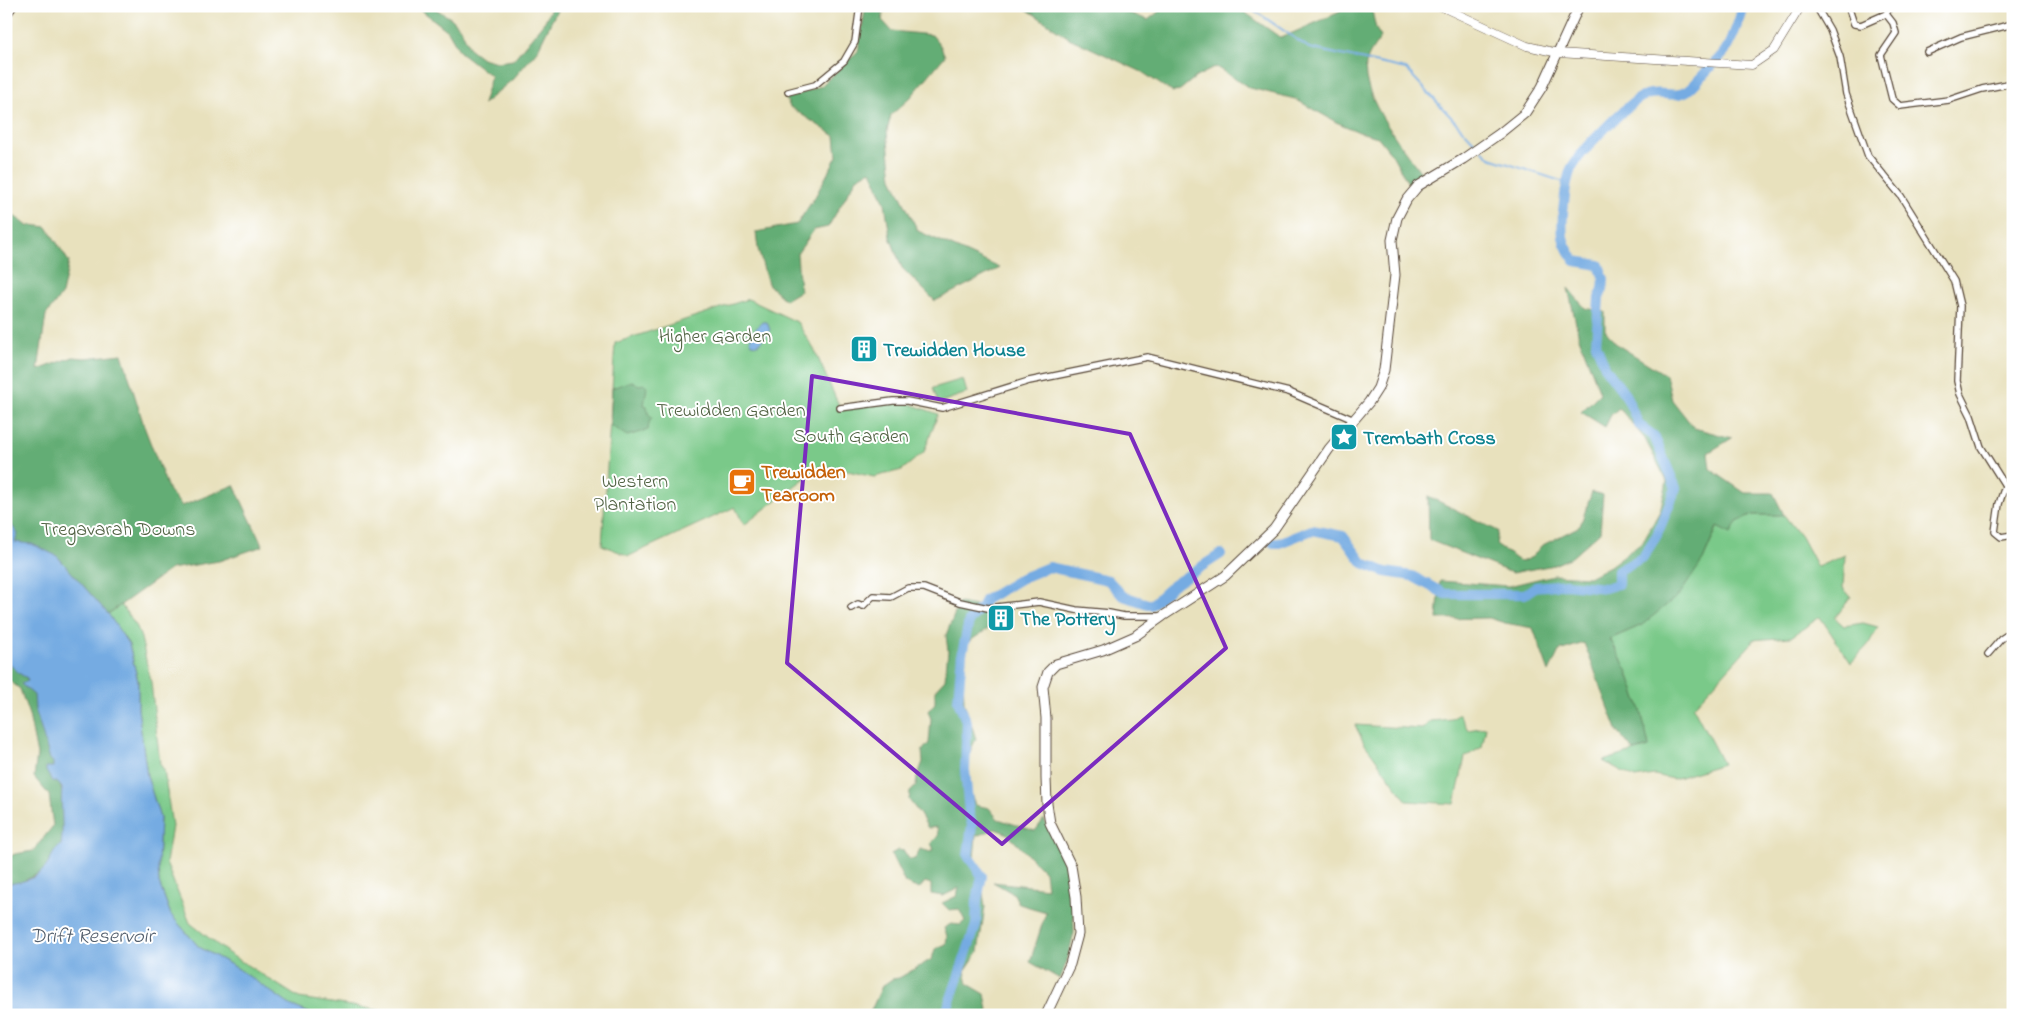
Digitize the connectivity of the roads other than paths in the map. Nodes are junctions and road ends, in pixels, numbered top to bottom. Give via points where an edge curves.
1 (14, 6) edge
2 (860, 6) edge
3 (1440, 6) edge
4 (1579, 6) edge
5 (1801, 6) edge
6 (1816, 6) edge
7 (1848, 6) edge
8 (1890, 6) edge
9 (1886, 14) junction
10 (6, 17) edge
11 (2013, 24) edge
12 (1927, 52) dead end
13 (1558, 53) junction
14 (2013, 84) edge
15 (788, 92) dead end
16 (840, 408) dead end
17 (1354, 420) junction
18 (2005, 486) junction
19 (2013, 498) edge
20 (2013, 535) edge
21 (850, 608) dead end
22 (1163, 616) junction
23 (2013, 631) edge
24 (1988, 654) dead end
25 (1046, 1015) edge

1 - 10 street
2 - 15 street via 855,42 844,61 815,85
3 - 13 main road via 1527,46
4 - 13 main road
5 - 13 main road via 1774,50 1754,64
6 - 18 street via 1840,57 1846,94 1868,156 1901,196 1954,281 1960,306 1957,381 1981,446
7 - 9 street via 1854,24 1861,25
8 - 9 street
9 - 14 street via 1896,33 1881,55 1892,99 1900,106 1949,100 1982,89
11 - 12 street via 1961,37
13 - 17 main road via 1542,87 1525,112 1480,148 1418,186 1407,199 1397,218 1392,240 1395,275 1384,370 1378,388
16 - 17 street via 907,401 942,408 1029,381 1147,357 1289,392
17 - 22 main road via 1329,449 1266,539 1225,576
18 - 19 street
18 - 20 street via 1995,532 2001,536
21 - 22 street via 858,604 863,606 873,596 891,597 908,588 924,588 960,602 988,608 1039,602 1124,616
22 - 25 main road via 1135,636 1103,650 1056,664 1048,672 1043,687 1050,823 1071,866 1078,913 1078,934 1070,964
23 - 24 street

